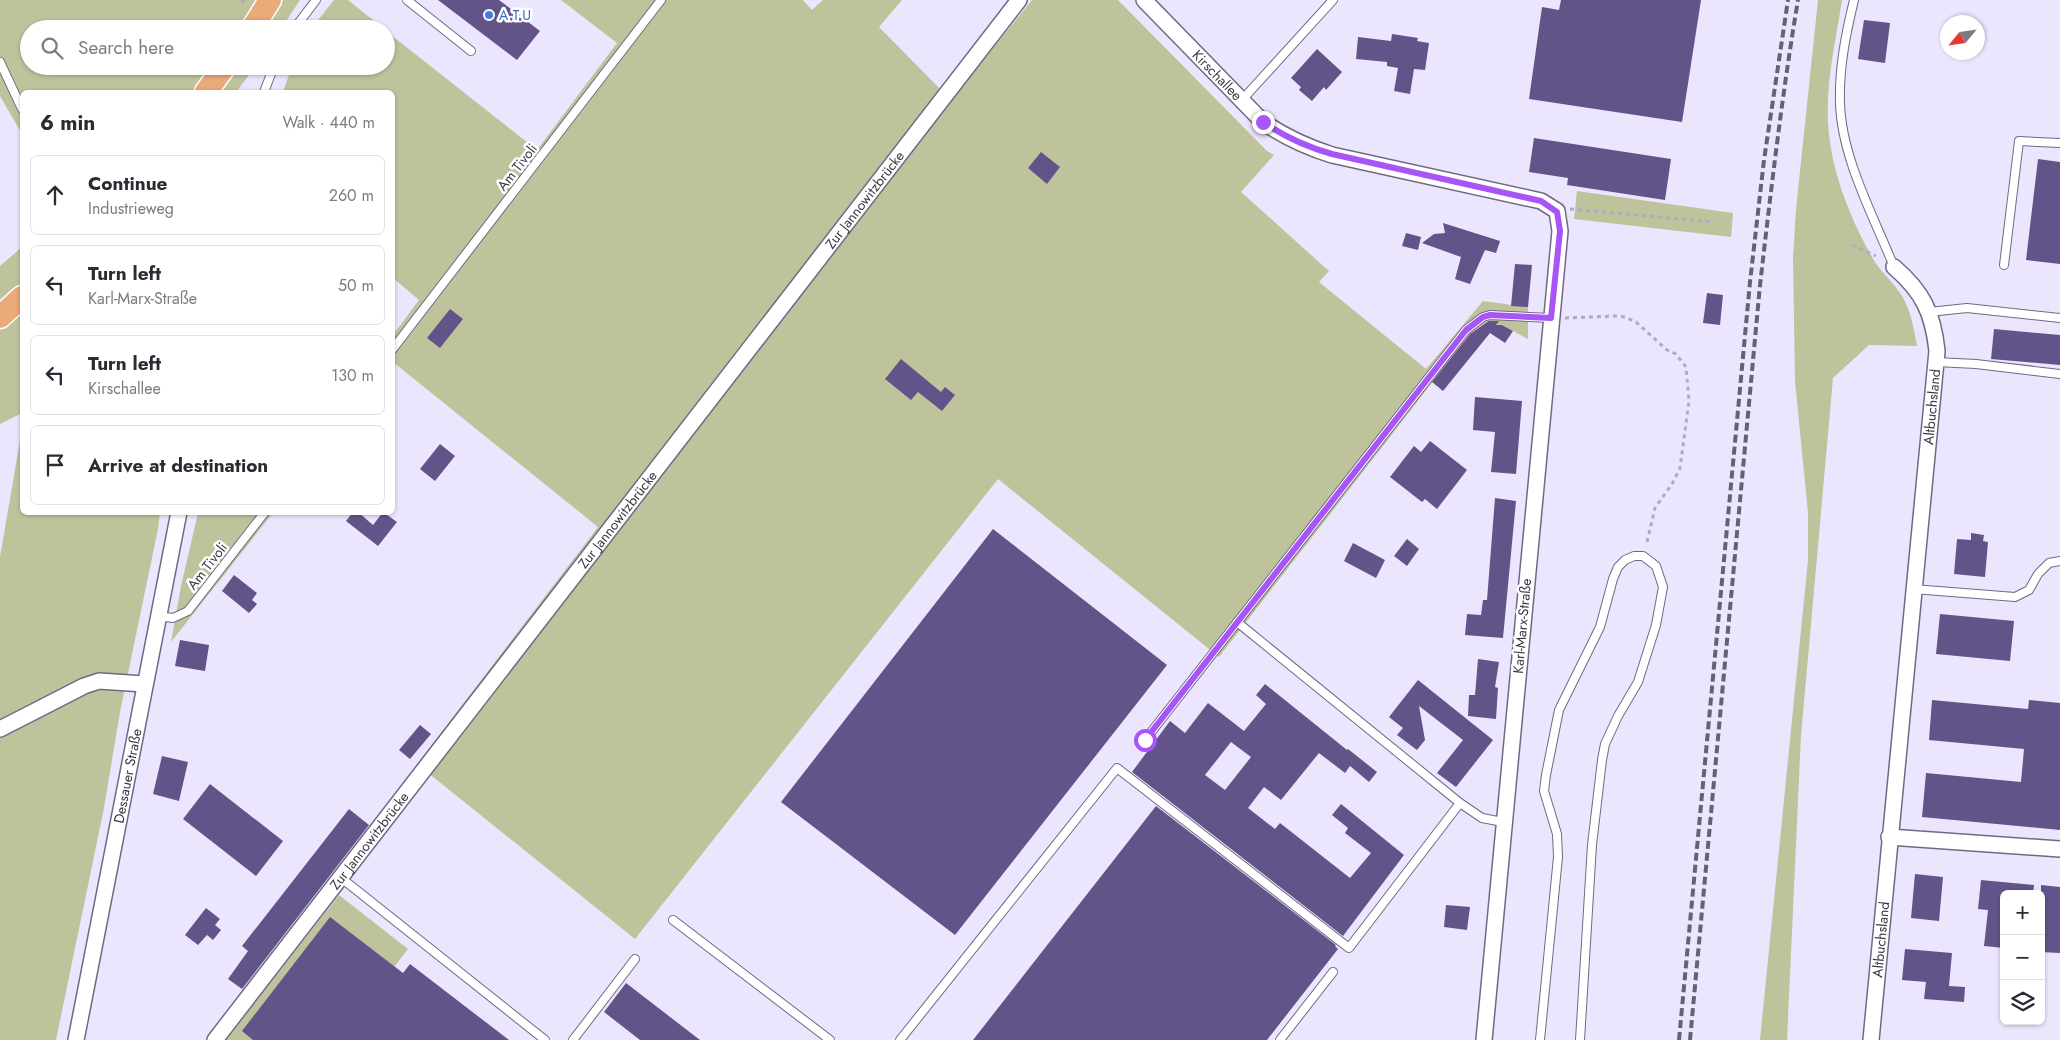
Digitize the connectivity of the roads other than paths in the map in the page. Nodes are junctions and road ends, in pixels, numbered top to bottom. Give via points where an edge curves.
1 (270, 0) edge
2 (316, 0) edge
3 (407, 0) edge
4 (661, 0) edge
5 (1019, 0) edge
6 (1144, 0) edge
7 (1333, 0) edge
8 (1854, 0) edge
9 (258, 20) edge
10 (301, 20) edge
11 (471, 51) dead end
12 (0, 62) edge
13 (218, 75) edge
14 (271, 75) edge
15 (207, 90) edge
16 (265, 90) edge
17 (1242, 100) junction
18 (20, 104) edge
19 (2060, 143) edge
20 (1557, 212) joint
21 (2004, 265) dead end
22 (1894, 267) joint
23 (20, 299) edge
24 (1929, 312) junction
25 (0, 317) edge
26 (1551, 318) junction
27 (2060, 318) edge
28 (395, 346) edge
29 (1936, 362) junction
30 (2060, 374) edge
31 (178, 515) edge
32 (263, 515) edge
33 (2060, 561) edge
34 (1913, 589) junction
35 (158, 616) junction
36 (1237, 622) junction
37 (144, 684) junction
38 (0, 729) edge
39 (1145, 740) dead end
40 (1460, 802) junction
41 (1503, 822) junction
42 (1889, 837) junction
43 (2060, 849) edge
44 (340, 877) junction
45 (674, 920) dead end
46 (635, 959) dead end
47 (1333, 972) dead end
48 (76, 1040) edge
49 (215, 1040) edge
50 (546, 1040) edge
51 (573, 1040) edge
52 (830, 1040) edge
53 (900, 1040) edge
54 (1280, 1040) edge
55 (1484, 1040) edge
56 (1540, 1040) edge
57 (1580, 1040) edge
58 (1871, 1040) edge

1 - 9 main road
2 - 10 lane
3 - 11 lane
4 - 28 lane, Am Tivoli
5 - 44 street, Zur Jannowitzbrücke
6 - 17 street, Kirschallee
7 - 17 lane
8 - 22 lane, Altbuchsland via 1841,73 1843,128 1861,189
12 - 18 lane
13 - 15 main road
14 - 16 lane
17 - 20 street, Kirschallee via 1263,122 1308,147 1541,201
19 - 21 lane via 2018,141
20 - 26 street, Karl-Marx-Straße via 1560,231
22 - 24 street, Altbuchsland via 1917,290
23 - 25 main road
24 - 27 lane via 1967,308
24 - 29 street, Altbuchsland via 1935,336
26 - 36 lane via 1490,315 1466,330
26 - 41 street, Karl-Marx-Straße
29 - 30 lane
29 - 34 street, Altbuchsland
31 - 35 street, Dessauer Straße
32 - 35 lane, Am Tivoli via 188,611 173,618
33 - 34 lane via 2049,564 2038,574 2029,590 2015,597
34 - 42 street, Altbuchsland
35 - 37 street, Dessauer Straße
36 - 39 lane
36 - 40 lane
37 - 38 street via 99,681
37 - 48 street, Dessauer Straße
40 - 41 lane via 1482,818
40 - 53 lane via 1349,948 1117,768
41 - 55 street, Karl-Marx-Straße
42 - 43 street
42 - 58 street, Altbuchsland
44 - 49 street, Zur Jannowitzbrücke
44 - 50 lane
45 - 52 lane
46 - 51 lane
47 - 54 lane
56 - 57 lane via 1558,857 1557,834 1544,791 1553,733 1559,710 1600,627 1618,567 1634,556 1643,556 1656,566 1663,587 1656,624 1638,682 1605,744 1602,760 1592,845

